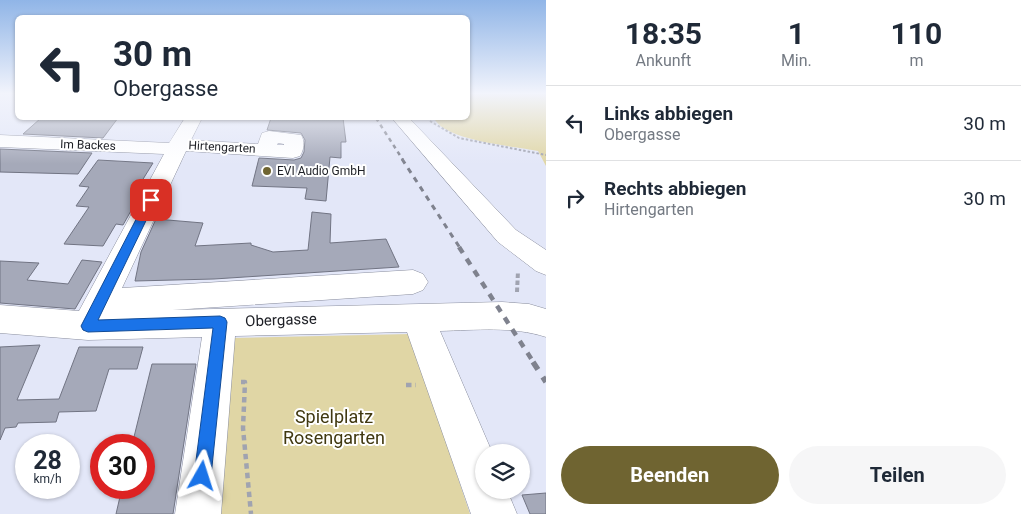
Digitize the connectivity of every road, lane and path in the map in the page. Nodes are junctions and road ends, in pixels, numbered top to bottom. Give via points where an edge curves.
1 (192, 120) edge
2 (402, 120) edge
3 (429, 120) edge
4 (0, 141) edge
5 (177, 147) junction
6 (267, 150) dead end
7 (546, 155) edge
8 (507, 236) junction
9 (546, 264) edge
10 (416, 300) junction
11 (509, 305) junction
12 (93, 314) junction
13 (0, 319) edge
14 (220, 322) junction
15 (546, 323) edge
16 (243, 428) dead end
17 (475, 464) edge
18 (488, 499) edge
19 (198, 514) edge
20 (251, 514) edge
21 (494, 514) edge

1 - 5 street, Hirtengarten
2 - 8 street
3 - 7 path via 459,138
4 - 5 street, Im Backes
5 - 6 street, Hirtengarten
5 - 12 street, Hirtengarten
8 - 9 street
8 - 11 path via 507,248 519,273
10 - 11 street, Obergasse
10 - 12 street, Obergasse
10 - 14 street, Obergasse
10 - 17 street
11 - 15 street, Obergasse via 529,318
12 - 13 street, Obergasse
12 - 14 street, Obergasse
14 - 19 street
16 - 20 path
18 - 21 street

